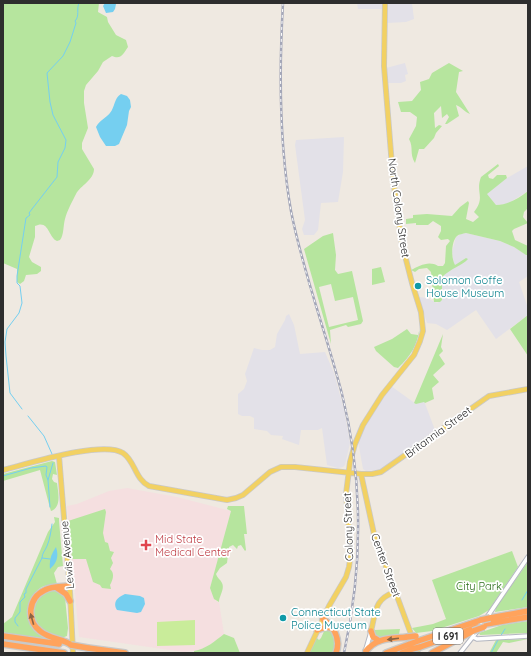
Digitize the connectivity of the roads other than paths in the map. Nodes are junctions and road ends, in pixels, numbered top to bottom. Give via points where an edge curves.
1 (385, 3) edge
2 (528, 389) edge
3 (356, 440) joint
4 (59, 456) junction
5 (3, 470) edge
6 (348, 472) junction
7 (361, 474) junction
8 (528, 557) edge
9 (69, 586) junction
10 (55, 587) junction
11 (395, 592) junction
12 (70, 601) junction
13 (528, 611) edge
14 (528, 617) edge
15 (323, 619) junction
16 (333, 629) junction
17 (318, 630) junction
18 (371, 631) junction
19 (474, 632) junction
20 (3, 636) edge
21 (528, 636) edge
22 (378, 640) junction
23 (61, 643) junction
24 (415, 643) junction
25 (3, 644) edge
26 (366, 652) edge
27 (63, 653) edge
28 (73, 653) edge
29 (125, 653) edge
30 (307, 653) edge
31 (336, 653) edge
32 (386, 653) edge
33 (402, 653) edge
34 (418, 653) edge
35 (432, 653) edge
36 (460, 653) edge

1 - 3 main road, North Colony Street via 384,66 393,178 402,244 423,327 414,355 382,394
2 - 7 main road, Britannia Street via 489,396 385,470
3 - 6 main road, Colony Street
4 - 5 main road, Britannia Street
4 - 6 main road, Britannia Street via 93,449 115,450 125,455 140,479 149,486 223,500 239,497 270,472 281,467
4 - 9 main road, Lewis Avenue
6 - 7 main road, Britannia Street
6 - 15 main road, Colony Street via 346,498 350,565 346,578
7 - 11 main road, Center Street via 374,534
8 - 19 street
9 - 10 highway
9 - 12 main road, Lewis Avenue
10 - 12 highway via 66,593
23 -> 10 highway via 40,632 33,624 31,615 32,604 37,596
11 - 18 main road via 386,595 379,602
11 - 24 main road, Center Street
12 - 28 main road, Lewis Avenue
13 - 24 highway, I 691, bridge via 481,620
14 - 19 highway, I 691, bridge via 498,621
15 - 16 highway
15 - 17 main road, Colony Street
16 - 17 highway via 326,627
16 - 31 highway via 338,639
17 - 30 main road, Colony Street
18 - 22 highway via 373,637
18 - 26 street
19 - 21 street via 476,638
19 - 24 highway, I 691
19 - 35 highway
19 - 36 street
20 - 23 highway
24 -> 22 highway, bridge via 407,637
22 - 26 highway
23 - 29 highway, bridge
24 - 32 highway, I 691
24 - 33 highway, I 691
24 - 34 main road, Center Street
25 - 27 highway

